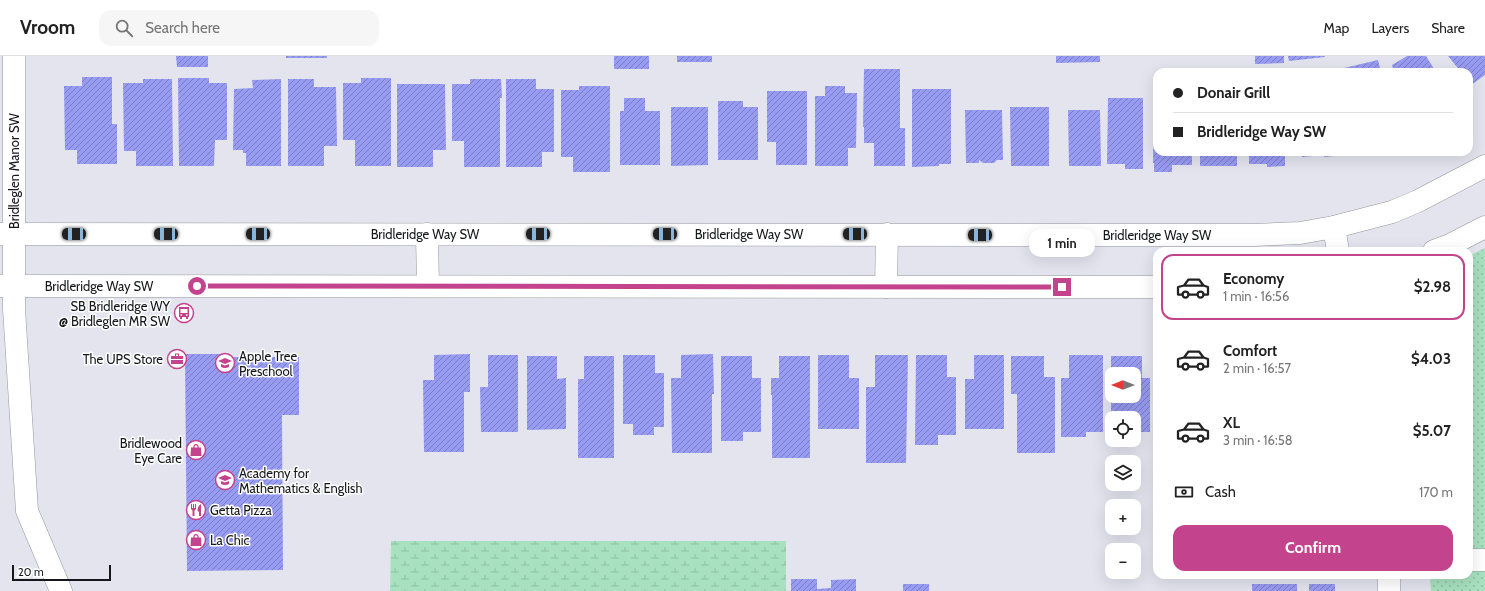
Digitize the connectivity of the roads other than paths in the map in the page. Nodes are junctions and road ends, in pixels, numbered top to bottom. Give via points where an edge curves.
1 (14, 56) edge
2 (1485, 166) edge
3 (1485, 227) edge
4 (1334, 228) junction
5 (7, 234) edge
6 (427, 234) junction
7 (887, 234) junction
8 (1337, 247) edge
9 (1445, 247) edge
10 (7, 286) edge
11 (428, 286) junction
12 (886, 287) junction
13 (1153, 287) edge
14 (1473, 560) edge
15 (1485, 560) edge
16 (1388, 579) edge
17 (60, 591) edge
18 (1389, 591) edge

1 - 5 street, Bridleglen Manor SW
2 - 4 street, Bridleridge Way SW via 1392,212
3 - 9 street
4 - 7 street, Bridleridge Way SW via 1300,233 1254,235
4 - 8 street
5 - 6 street, Bridleridge Way SW
5 - 10 street, Bridleglen Manor SW
6 - 7 street, Bridleridge Way SW
6 - 11 street
7 - 12 street
10 - 11 street, Bridleridge Way SW
10 - 17 street, Bridleglen Manor SW via 27,511
11 - 12 street, Bridleridge Way SW
12 - 13 street, Bridleridge Way SW
14 - 15 street
16 - 18 street

